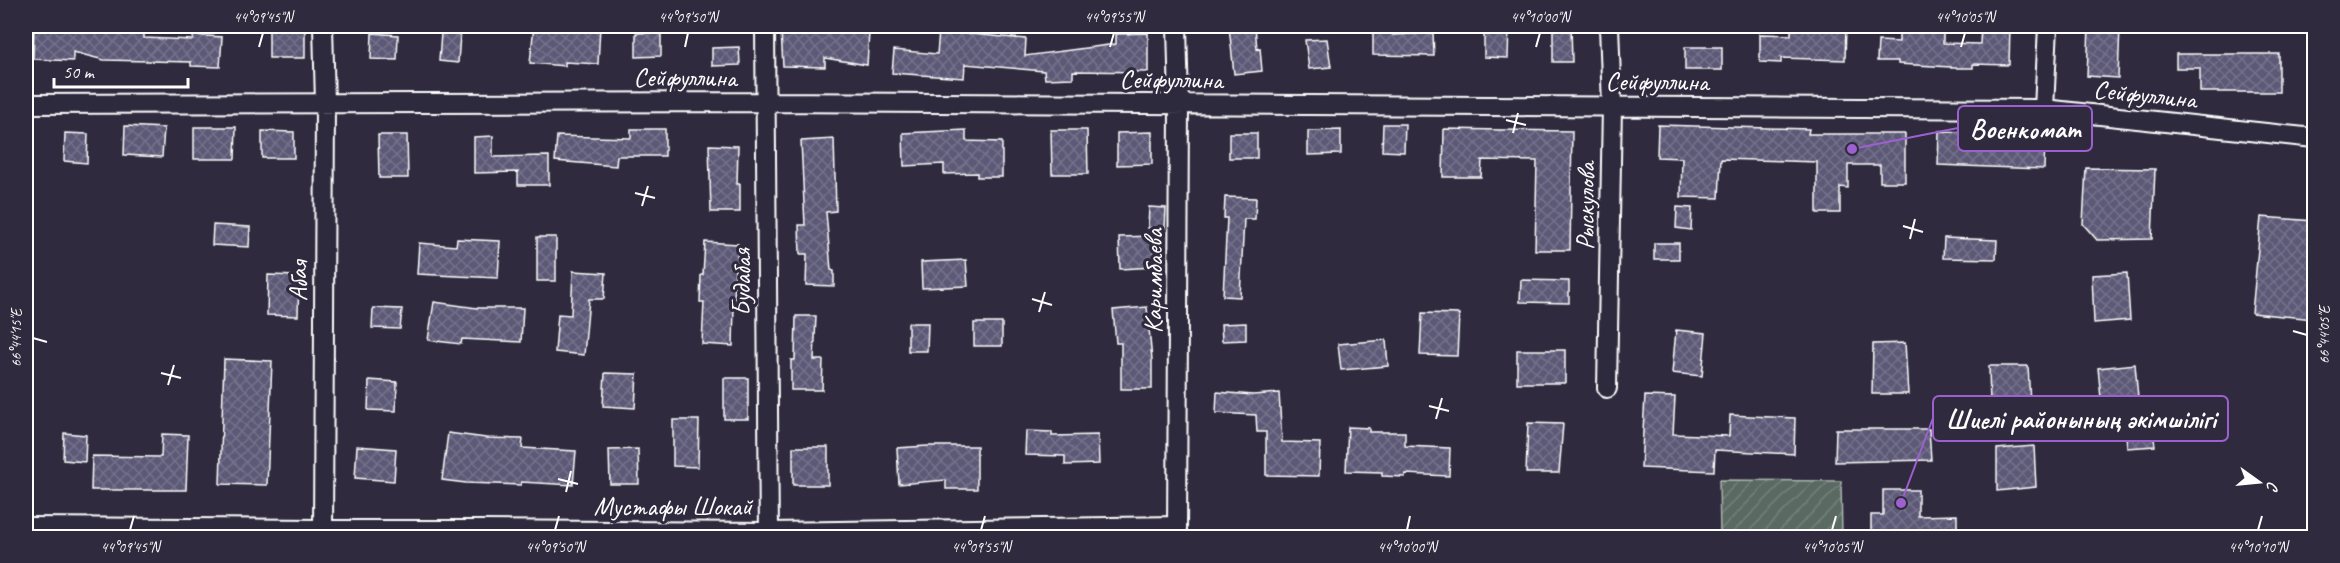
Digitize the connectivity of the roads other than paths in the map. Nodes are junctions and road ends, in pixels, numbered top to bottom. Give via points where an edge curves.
1 (323, 26) edge
2 (765, 26) edge
3 (1177, 26) edge
4 (1609, 26) edge
5 (2048, 26) edge
6 (765, 102) junction
7 (325, 103) junction
8 (26, 104) edge
9 (1179, 104) junction
10 (1612, 106) junction
11 (2044, 109) junction
12 (2314, 138) edge
13 (1607, 388) dead end
14 (26, 527) edge
15 (1177, 532) edge
16 (323, 533) edge
17 (769, 535) edge

1 - 7 street, Абая
2 - 6 street, Будабая
3 - 9 street, Каримбаева
4 - 10 street, Рыскулова
5 - 11 street
6 - 7 street, Сейфуллина
6 - 9 street, Сейфуллина
6 - 17 street, Будабая
7 - 8 street, Сейфуллина
7 - 16 street, Абая
9 - 10 street, Сейфуллина
9 - 15 street, Каримбаева
10 - 11 street, Сейфуллина
10 - 13 street, Рыскулова
11 - 12 street, Сейфуллина
14 - 16 street, Мустафы Шокай
15 - 17 street, Мустафы Шокай
16 - 17 street, Мустафы Шокай

